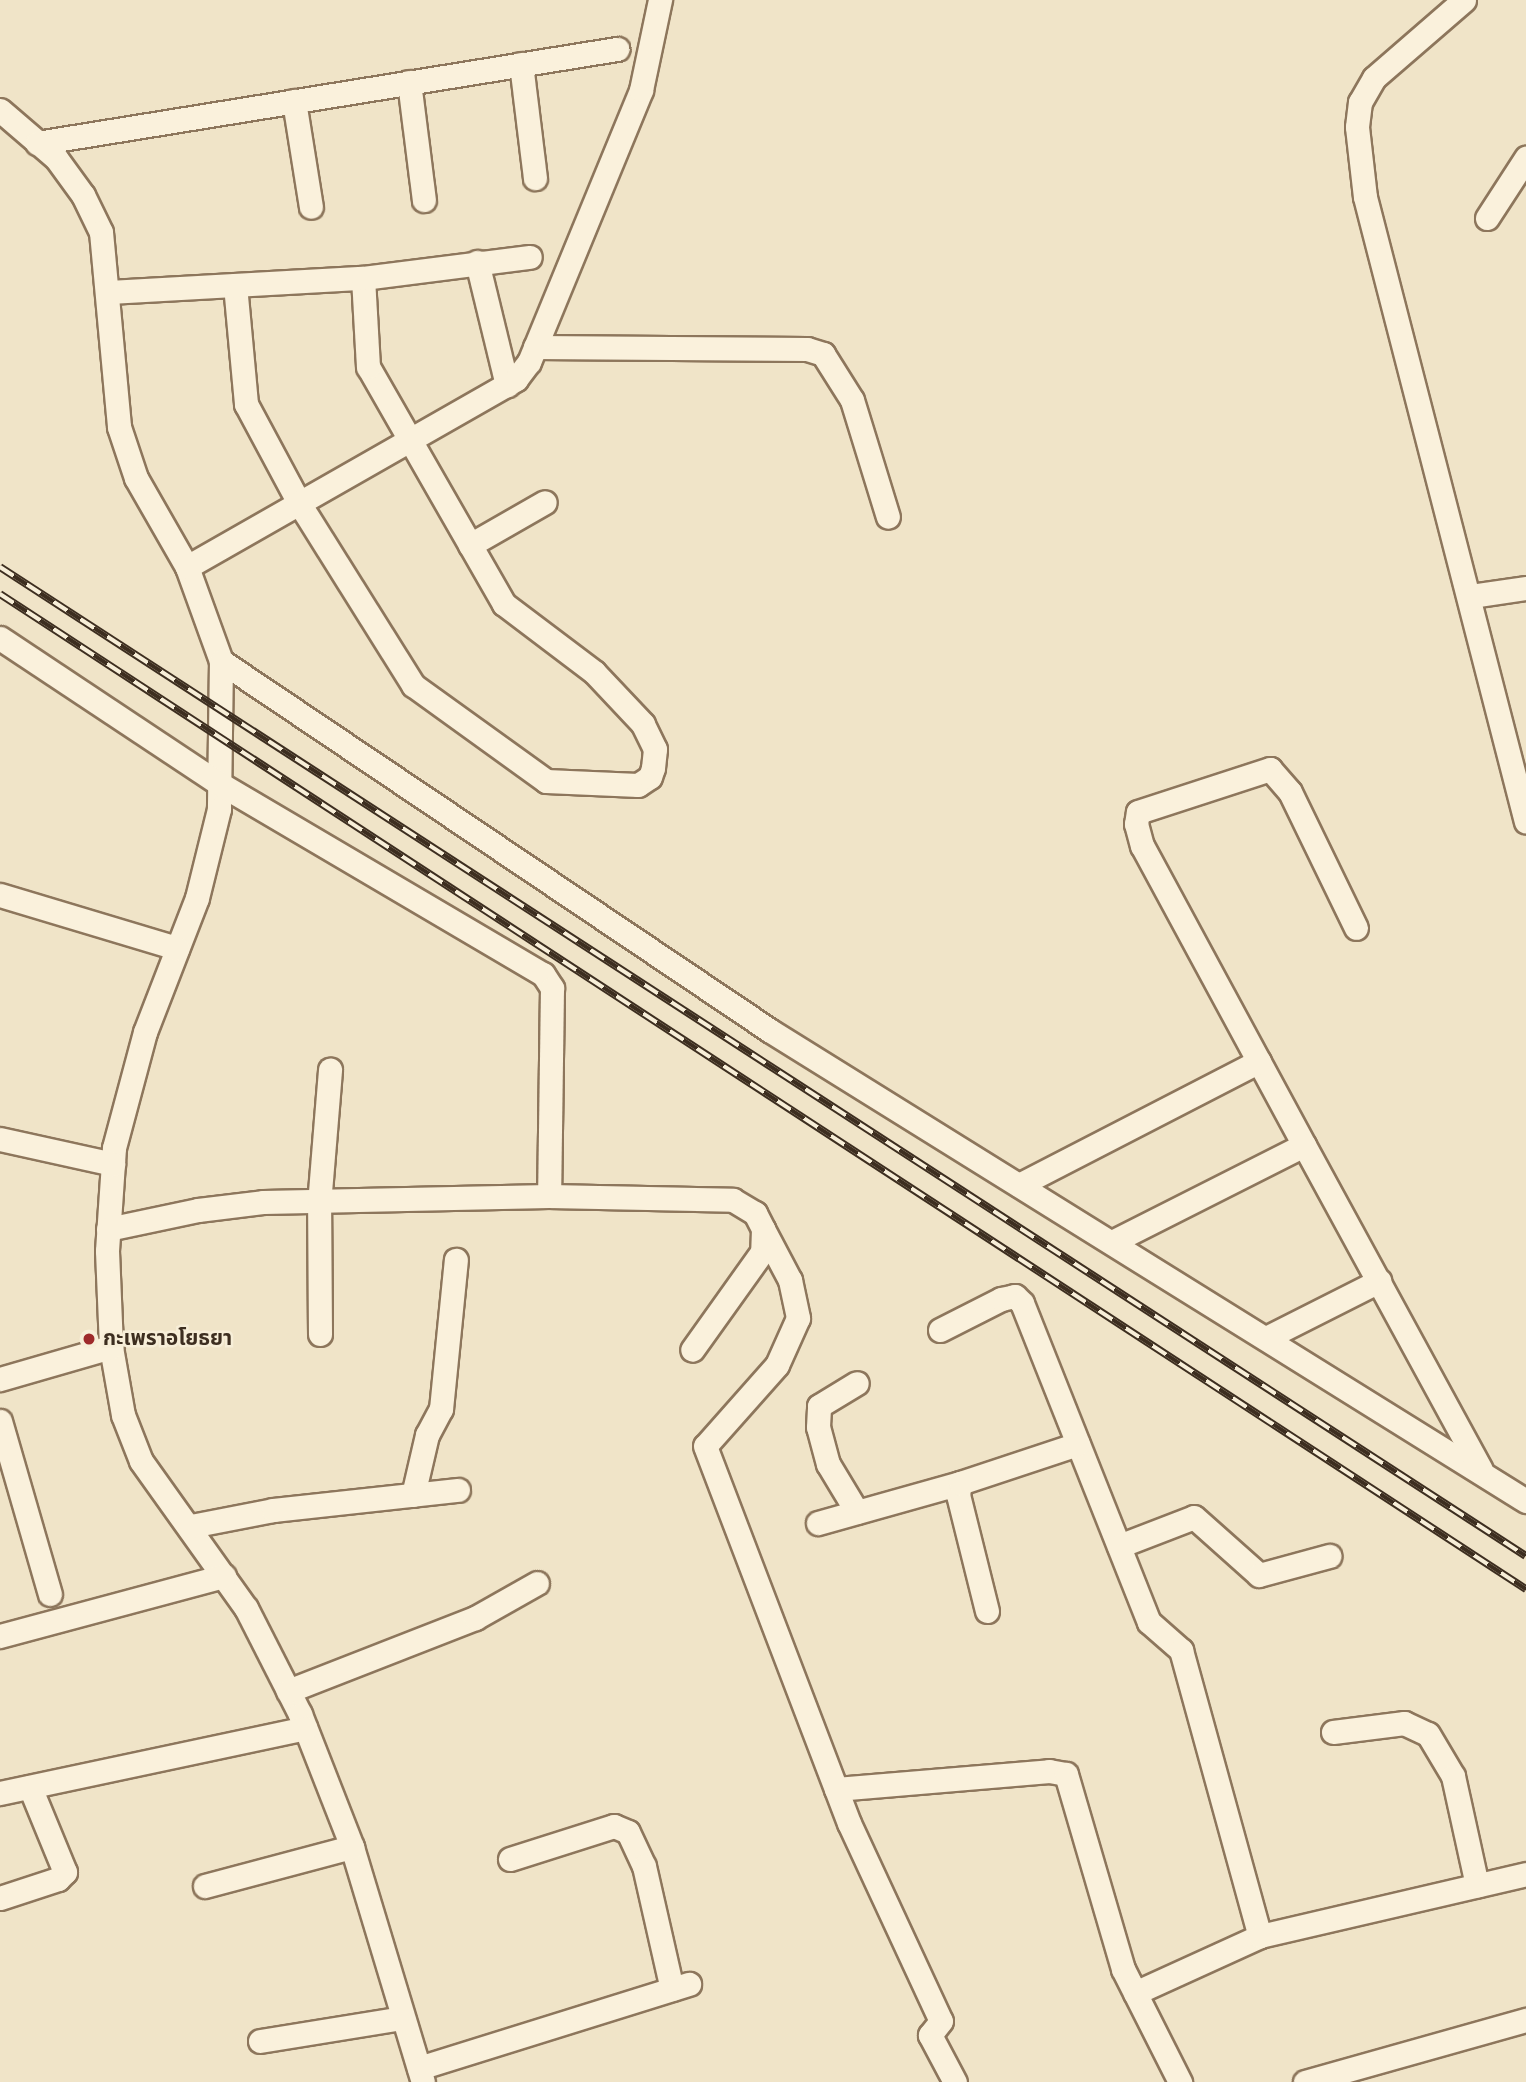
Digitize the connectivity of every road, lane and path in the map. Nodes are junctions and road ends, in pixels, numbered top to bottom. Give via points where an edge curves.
1 (660, 0) edge
2 (1464, 0) edge
3 (617, 48) dead end
4 (521, 64) junction
5 (409, 82) junction
6 (294, 101) junction
7 (2, 114) edge
8 (37, 143) junction
9 (1526, 158) edge
10 (536, 178) dead end
11 (424, 200) dead end
12 (311, 207) dead end
13 (1487, 218) dead end
14 (530, 257) dead end
15 (477, 262) junction
16 (363, 278) junction
17 (234, 285) junction
18 (109, 292) junction
19 (535, 347) junction
20 (507, 385) junction
21 (410, 440) junction
22 (545, 502) dead end
23 (299, 503) junction
24 (888, 517) dead end
25 (470, 545) junction
26 (187, 567) junction
27 (1526, 588) edge
28 (1471, 596) junction
29 (0, 638) edge
30 (221, 661) junction
31 (220, 784) junction
32 (1526, 822) edge
33 (0, 895) edge
34 (1356, 928) dead end
35 (177, 948) junction
36 (1259, 1060) junction
37 (330, 1069) dead end
38 (0, 1139) edge
39 (1304, 1144) junction
40 (113, 1164) junction
41 (1019, 1185) junction
42 (549, 1196) junction
43 (319, 1204) junction
44 (108, 1229) junction
45 (763, 1229) junction
46 (1112, 1242) junction
47 (456, 1260) dead end
48 (1379, 1281) junction
49 (940, 1330) dead end
50 (320, 1334) dead end
51 (1266, 1338) junction
52 (111, 1348) junction
53 (692, 1350) dead end
54 (0, 1379) edge
55 (857, 1383) dead end
56 (0, 1421) edge
57 (1079, 1444) junction
58 (1484, 1473) junction
59 (960, 1483) junction
60 (458, 1490) dead end
61 (413, 1495) junction
62 (1526, 1501) edge
63 (857, 1512) junction
64 (818, 1523) dead end
65 (191, 1526) junction
66 (1119, 1546) junction
67 (1329, 1556) dead end
68 (224, 1576) junction
69 (537, 1583) dead end
70 (50, 1594) dead end
71 (987, 1611) dead end
72 (0, 1636) edge
73 (288, 1691) junction
74 (305, 1728) junction
75 (1333, 1732) dead end
76 (30, 1787) junction
77 (836, 1788) junction
78 (0, 1793) edge
79 (352, 1847) junction
80 (510, 1860) dead end
81 (1526, 1874) edge
82 (1476, 1885) junction
83 (205, 1886) dead end
84 (0, 1898) edge
85 (1260, 1936) junction
86 (1135, 1993) junction
87 (402, 2018) junction
88 (1526, 2020) edge
89 (260, 2041) dead end
90 (421, 2075) edge
91 (955, 2082) edge
92 (1180, 2082) edge
93 (1305, 2082) edge

1 - 19 street via 641,90
2 - 28 street via 1374,78 1360,102 1357,127 1365,197
3 - 4 street
4 - 5 street
4 - 10 street
5 - 6 street
5 - 11 street
6 - 8 street
6 - 12 street
7 - 8 street
8 - 18 street via 55,158 101,232
9 - 13 street
14 - 15 street
15 - 16 street
15 - 20 street
16 - 17 street
16 - 21 street via 368,367
17 - 18 street
17 - 23 street via 246,404
18 - 26 street via 119,427 136,478
19 - 20 street via 516,379
19 - 24 street via 807,349 824,354 852,400
20 - 21 street
21 - 23 street
21 - 25 street
22 - 25 street
23 - 25 street via 413,685 546,781 638,785 650,777 655,749 643,724 594,672 504,604
23 - 26 street
26 - 30 street
27 - 28 street
28 - 32 street
29 - 31 street
30 - 31 street
30 - 41 street via 769,1030
31 - 35 street via 197,898
31 - 42 street via 550,982
33 - 35 street
34 - 36 street via 1290,792 1270,769 1139,811 1136,824 1142,846
35 - 40 street via 145,1032
36 - 39 street
36 - 41 street
37 - 43 street
38 - 40 street
39 - 46 street
39 - 48 street
40 - 44 street
41 - 46 street
42 - 43 street
42 - 45 street via 733,1200 755,1213
43 - 44 street via 263,1202
43 - 50 street
44 - 52 street
45 - 53 street via 762,1252
45 - 77 street via 790,1280 798,1318 777,1365 705,1446
46 - 51 street
47 - 61 street via 441,1409 427,1435
48 - 51 street
48 - 58 street
49 - 57 street via 1014,1296 1022,1303
51 - 58 street
52 - 54 street
52 - 65 street via 123,1415 141,1461 167,1501
55 - 63 street via 819,1406 818,1427 828,1464
56 - 70 street
57 - 59 street
57 - 66 street
58 - 62 street
59 - 63 street
59 - 71 street via 958,1495
60 - 61 street
61 - 65 street via 273,1510
63 - 64 street
65 - 68 street
66 - 67 street via 1195,1517 1259,1575
66 - 85 street via 1149,1622 1181,1650
68 - 72 street
68 - 73 street
69 - 73 street via 475,1618
73 - 74 street
74 - 76 street
74 - 79 street
75 - 82 street via 1404,1723 1428,1734 1453,1776
76 - 78 street
76 - 84 street via 65,1872 58,1879
77 - 86 street via 1062,1771 1072,1788 1123,1969
77 - 91 street via 941,2021 930,2035
79 - 83 street
79 - 87 street
80 - 90 street via 614,1826 628,1832 644,1866 681,1987
81 - 82 street
82 - 85 street
85 - 86 street
86 - 92 street
87 - 89 street
87 - 90 street
88 - 93 street

